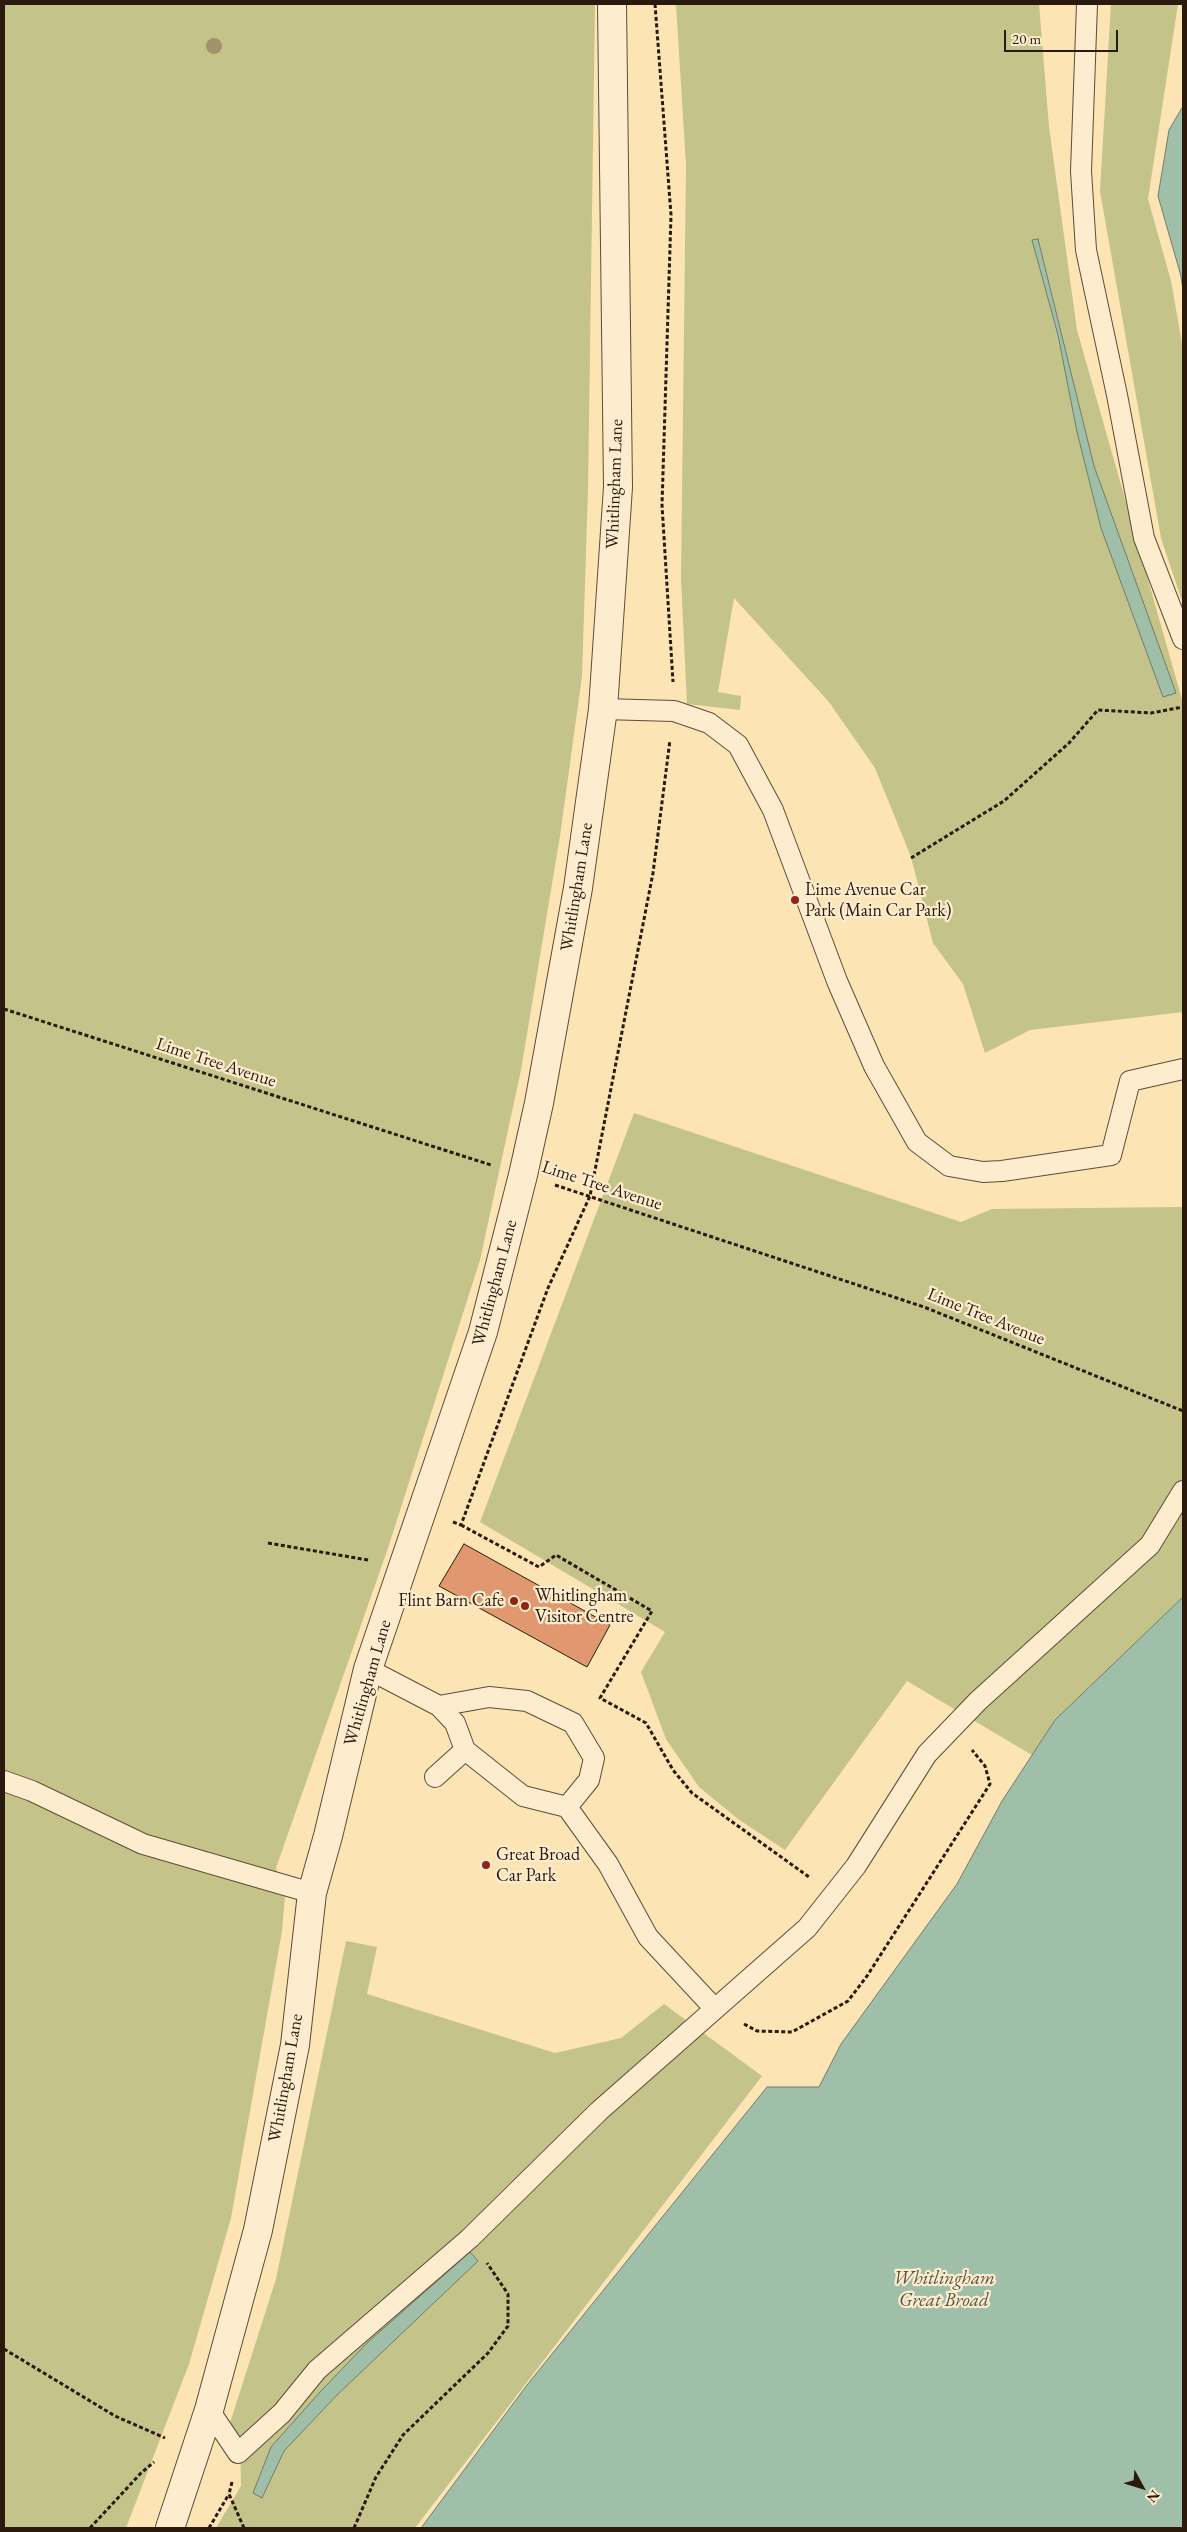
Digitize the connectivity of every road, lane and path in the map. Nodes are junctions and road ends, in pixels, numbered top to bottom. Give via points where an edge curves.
1 (612, 4) edge
2 (1087, 4) edge
3 (1183, 639) edge
4 (1183, 707) edge
5 (603, 709) junction
6 (911, 858) dead end
7 (4, 1009) edge
8 (1183, 1069) edge
9 (523, 1175) junction
10 (1183, 1411) edge
11 (1183, 1491) edge
12 (461, 1526) dead end
13 (268, 1543) dead end
14 (404, 1566) junction
15 (368, 1669) junction
16 (439, 1706) junction
17 (954, 1727) junction
18 (465, 1750) junction
19 (435, 1777) dead end
20 (4, 1781) edge
21 (567, 1807) junction
22 (312, 1894) junction
23 (834, 1895) junction
24 (715, 2009) junction
25 (470, 2238) junction
26 (4, 2349) edge
27 (209, 2410) junction
28 (169, 2440) dead end
29 (238, 2453) junction
30 (155, 2462) dead end
31 (229, 2494) junction
32 (90, 2528) edge
33 (170, 2528) edge
34 (209, 2528) edge
35 (244, 2528) edge
36 (354, 2528) edge

1 - 5 street, Whitlingham Lane via 618,487
2 - 3 lane via 1081,171 1086,250 1144,538
4 - 6 path via 1150,712 1098,710 1069,742 1004,801
5 - 8 lane via 674,711 709,723 738,745 773,810 840,988 874,1066 917,1142 949,1166 982,1172 1002,1171 1111,1155 1130,1081
5 - 9 street, Whitlingham Lane via 578,888
7 - 9 path, Lime Tree Avenue
9 - 10 path, Lime Tree Avenue via 924,1307
9 - 14 street, Whitlingham Lane via 483,1332
11 - 17 lane via 1150,1545 978,1701
12 - 23 path via 539,1567 556,1554 652,1611 600,1698 646,1723 673,1770 692,1793
13 - 14 path
14 - 15 street, Whitlingham Lane
15 - 16 lane
15 - 22 street, Whitlingham Lane
16 - 18 lane via 455,1722
16 - 21 lane via 489,1697 527,1700 573,1723 594,1758 589,1780
17 - 23 lane via 926,1754 856,1866
17 - 24 path via 985,1766 990,1784 868,1976 848,2001 792,2032 757,2031
18 - 19 lane
18 - 21 lane via 523,1796
20 - 22 lane via 143,1844
21 - 24 lane via 608,1864 648,1937
22 - 27 street, Whitlingham Lane via 293,2054 258,2230
23 - 24 lane via 807,1928
24 - 25 lane via 599,2111
25 - 29 lane via 317,2370 282,2413
25 - 36 path via 508,2294 508,2326 488,2353 403,2435 376,2477
26 - 28 path via 115,2416
27 - 29 lane
27 - 33 street, Whitlingham Lane
29 - 31 path
30 - 32 path via 140,2473
31 - 34 path
31 - 35 path

